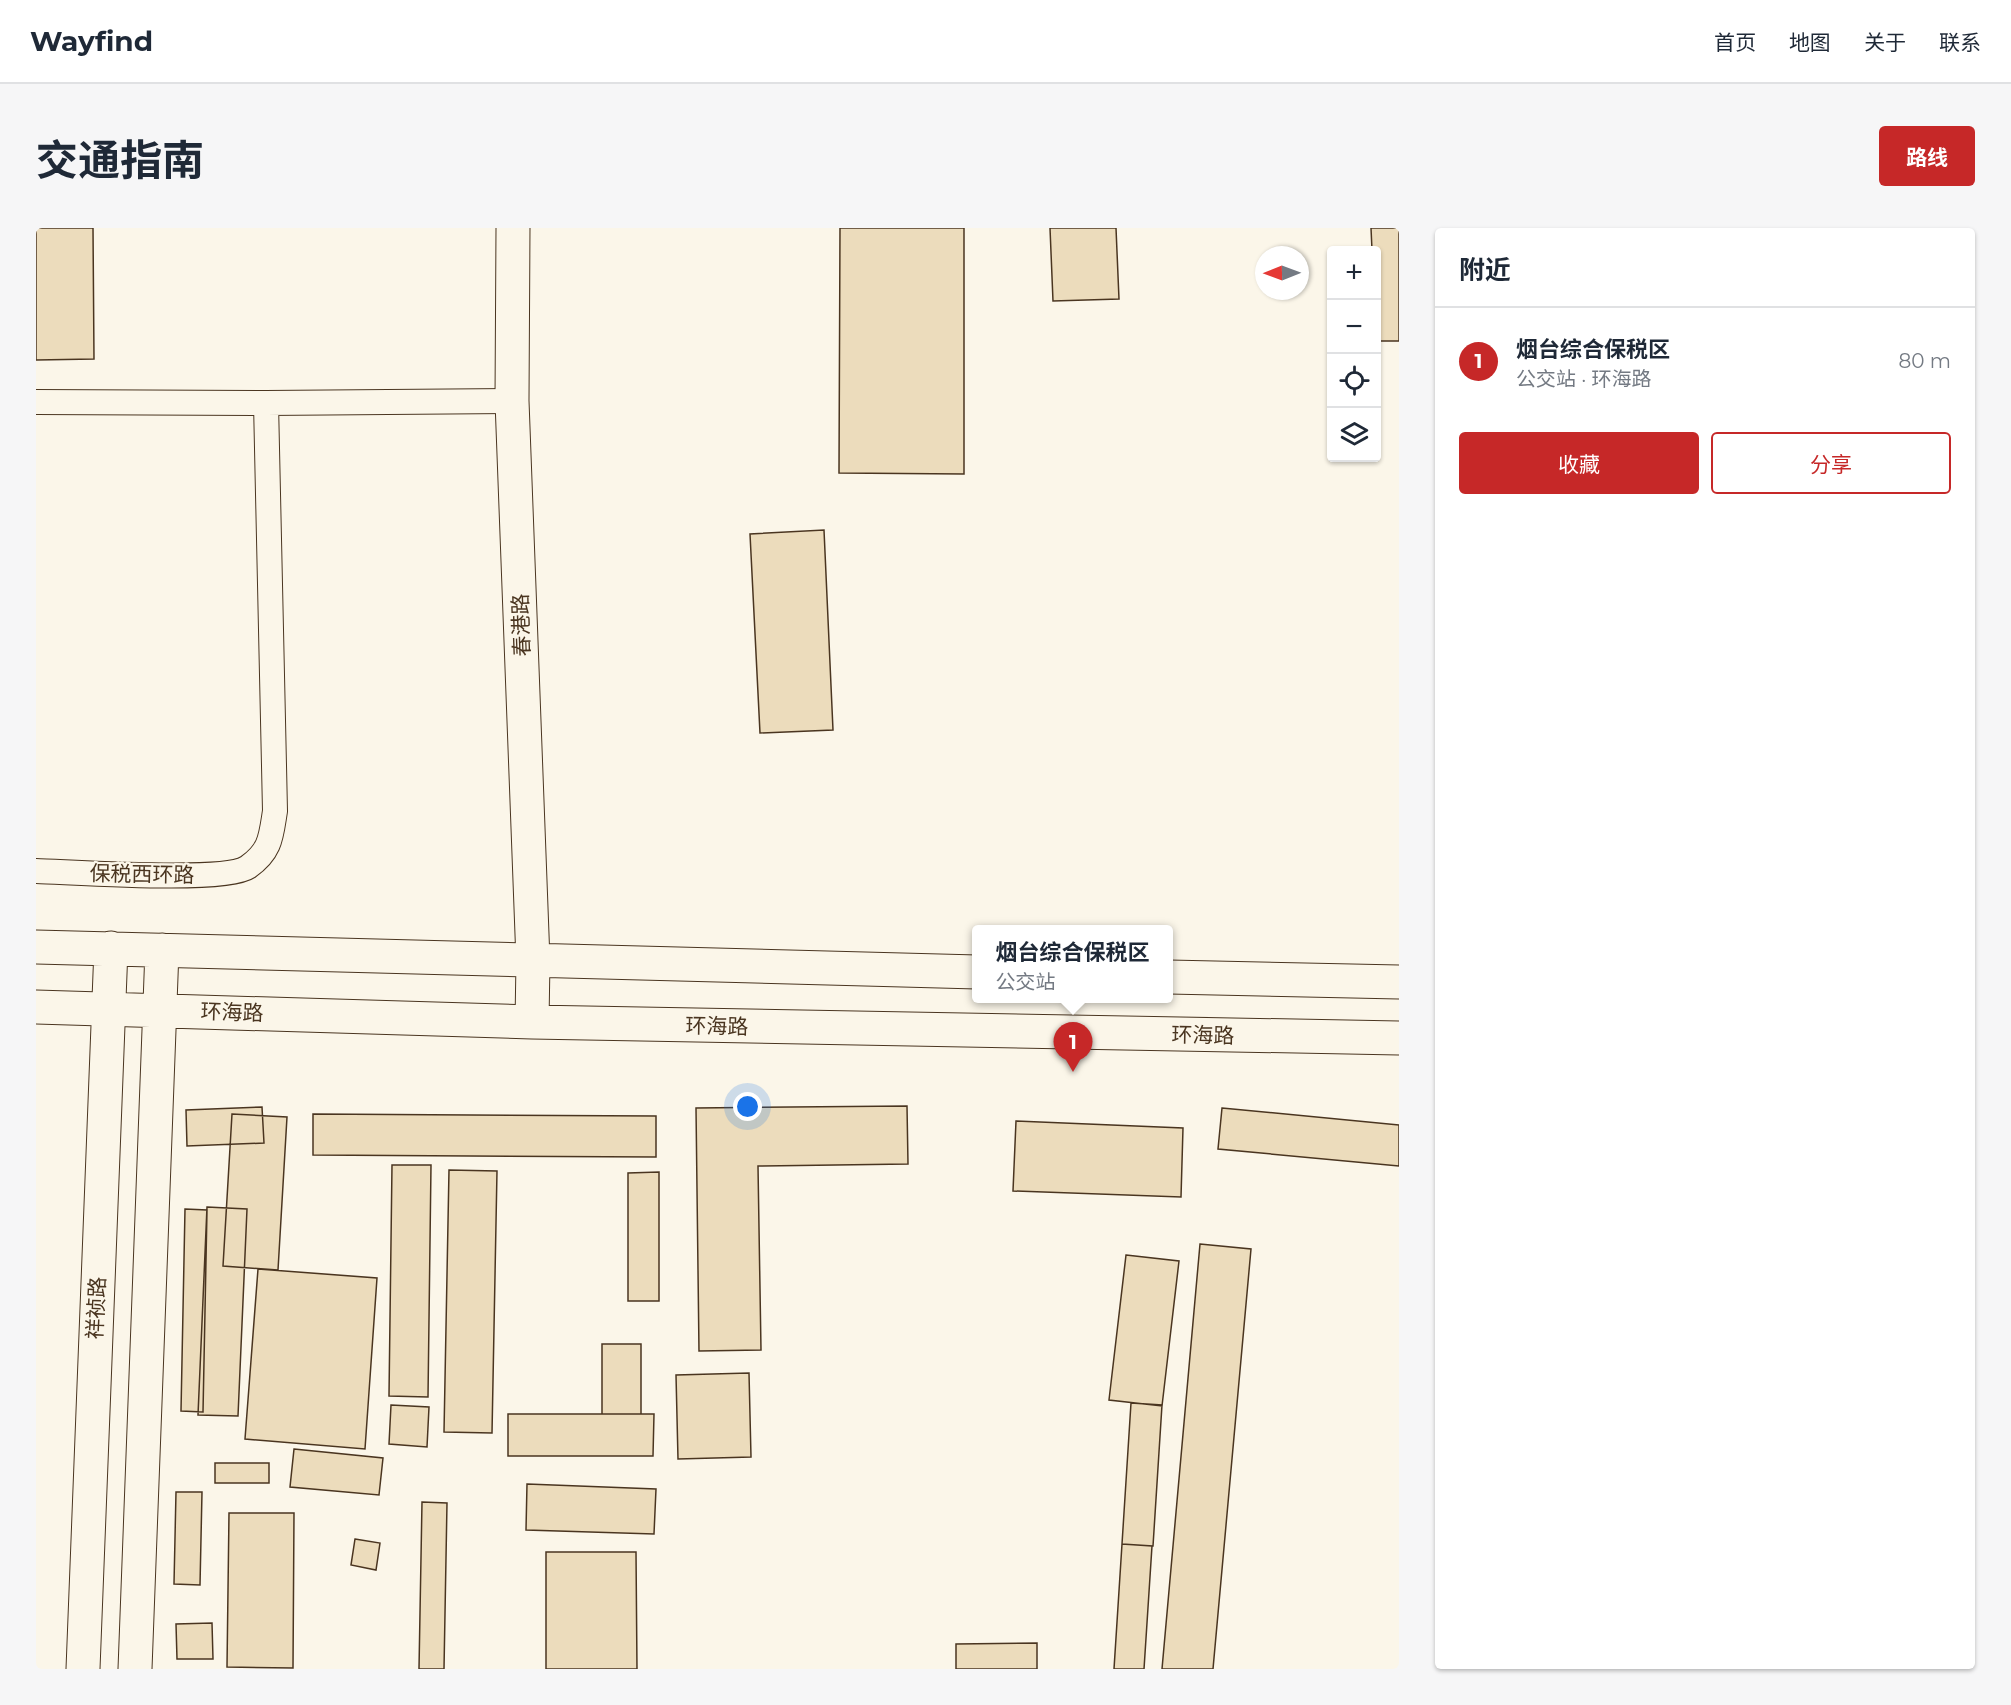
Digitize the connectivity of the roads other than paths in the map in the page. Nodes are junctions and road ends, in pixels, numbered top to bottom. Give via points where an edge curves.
1 (513, 228) edge
2 (512, 401) junction
3 (36, 402) edge
4 (266, 403) junction
5 (36, 871) edge
6 (36, 946) edge
7 (111, 948) junction
8 (162, 950) junction
9 (533, 962) junction
10 (972, 972) edge
11 (1173, 977) edge
12 (1399, 982) edge
13 (36, 1007) edge
14 (109, 1008) junction
15 (160, 1010) junction
16 (532, 1022) junction
17 (1399, 1038) edge
18 (83, 1669) edge
19 (135, 1669) edge

1 - 2 main road, 春港路
2 - 4 street
2 - 9 main road, 春港路
3 - 4 street
4 - 5 street, 保税西环路 via 274,811 270,844 247,868 212,875
6 - 7 main road
7 - 8 main road
7 - 14 main road, 祥祯路
8 - 9 main road
8 - 15 main road
9 - 10 main road
9 - 16 main road, 春港路
11 - 12 main road
13 - 14 main road, 环海路
14 - 15 main road, 环海路
14 - 18 main road, 祥祯路
15 - 16 main road, 环海路
15 - 19 main road
16 - 17 main road, 环海路

